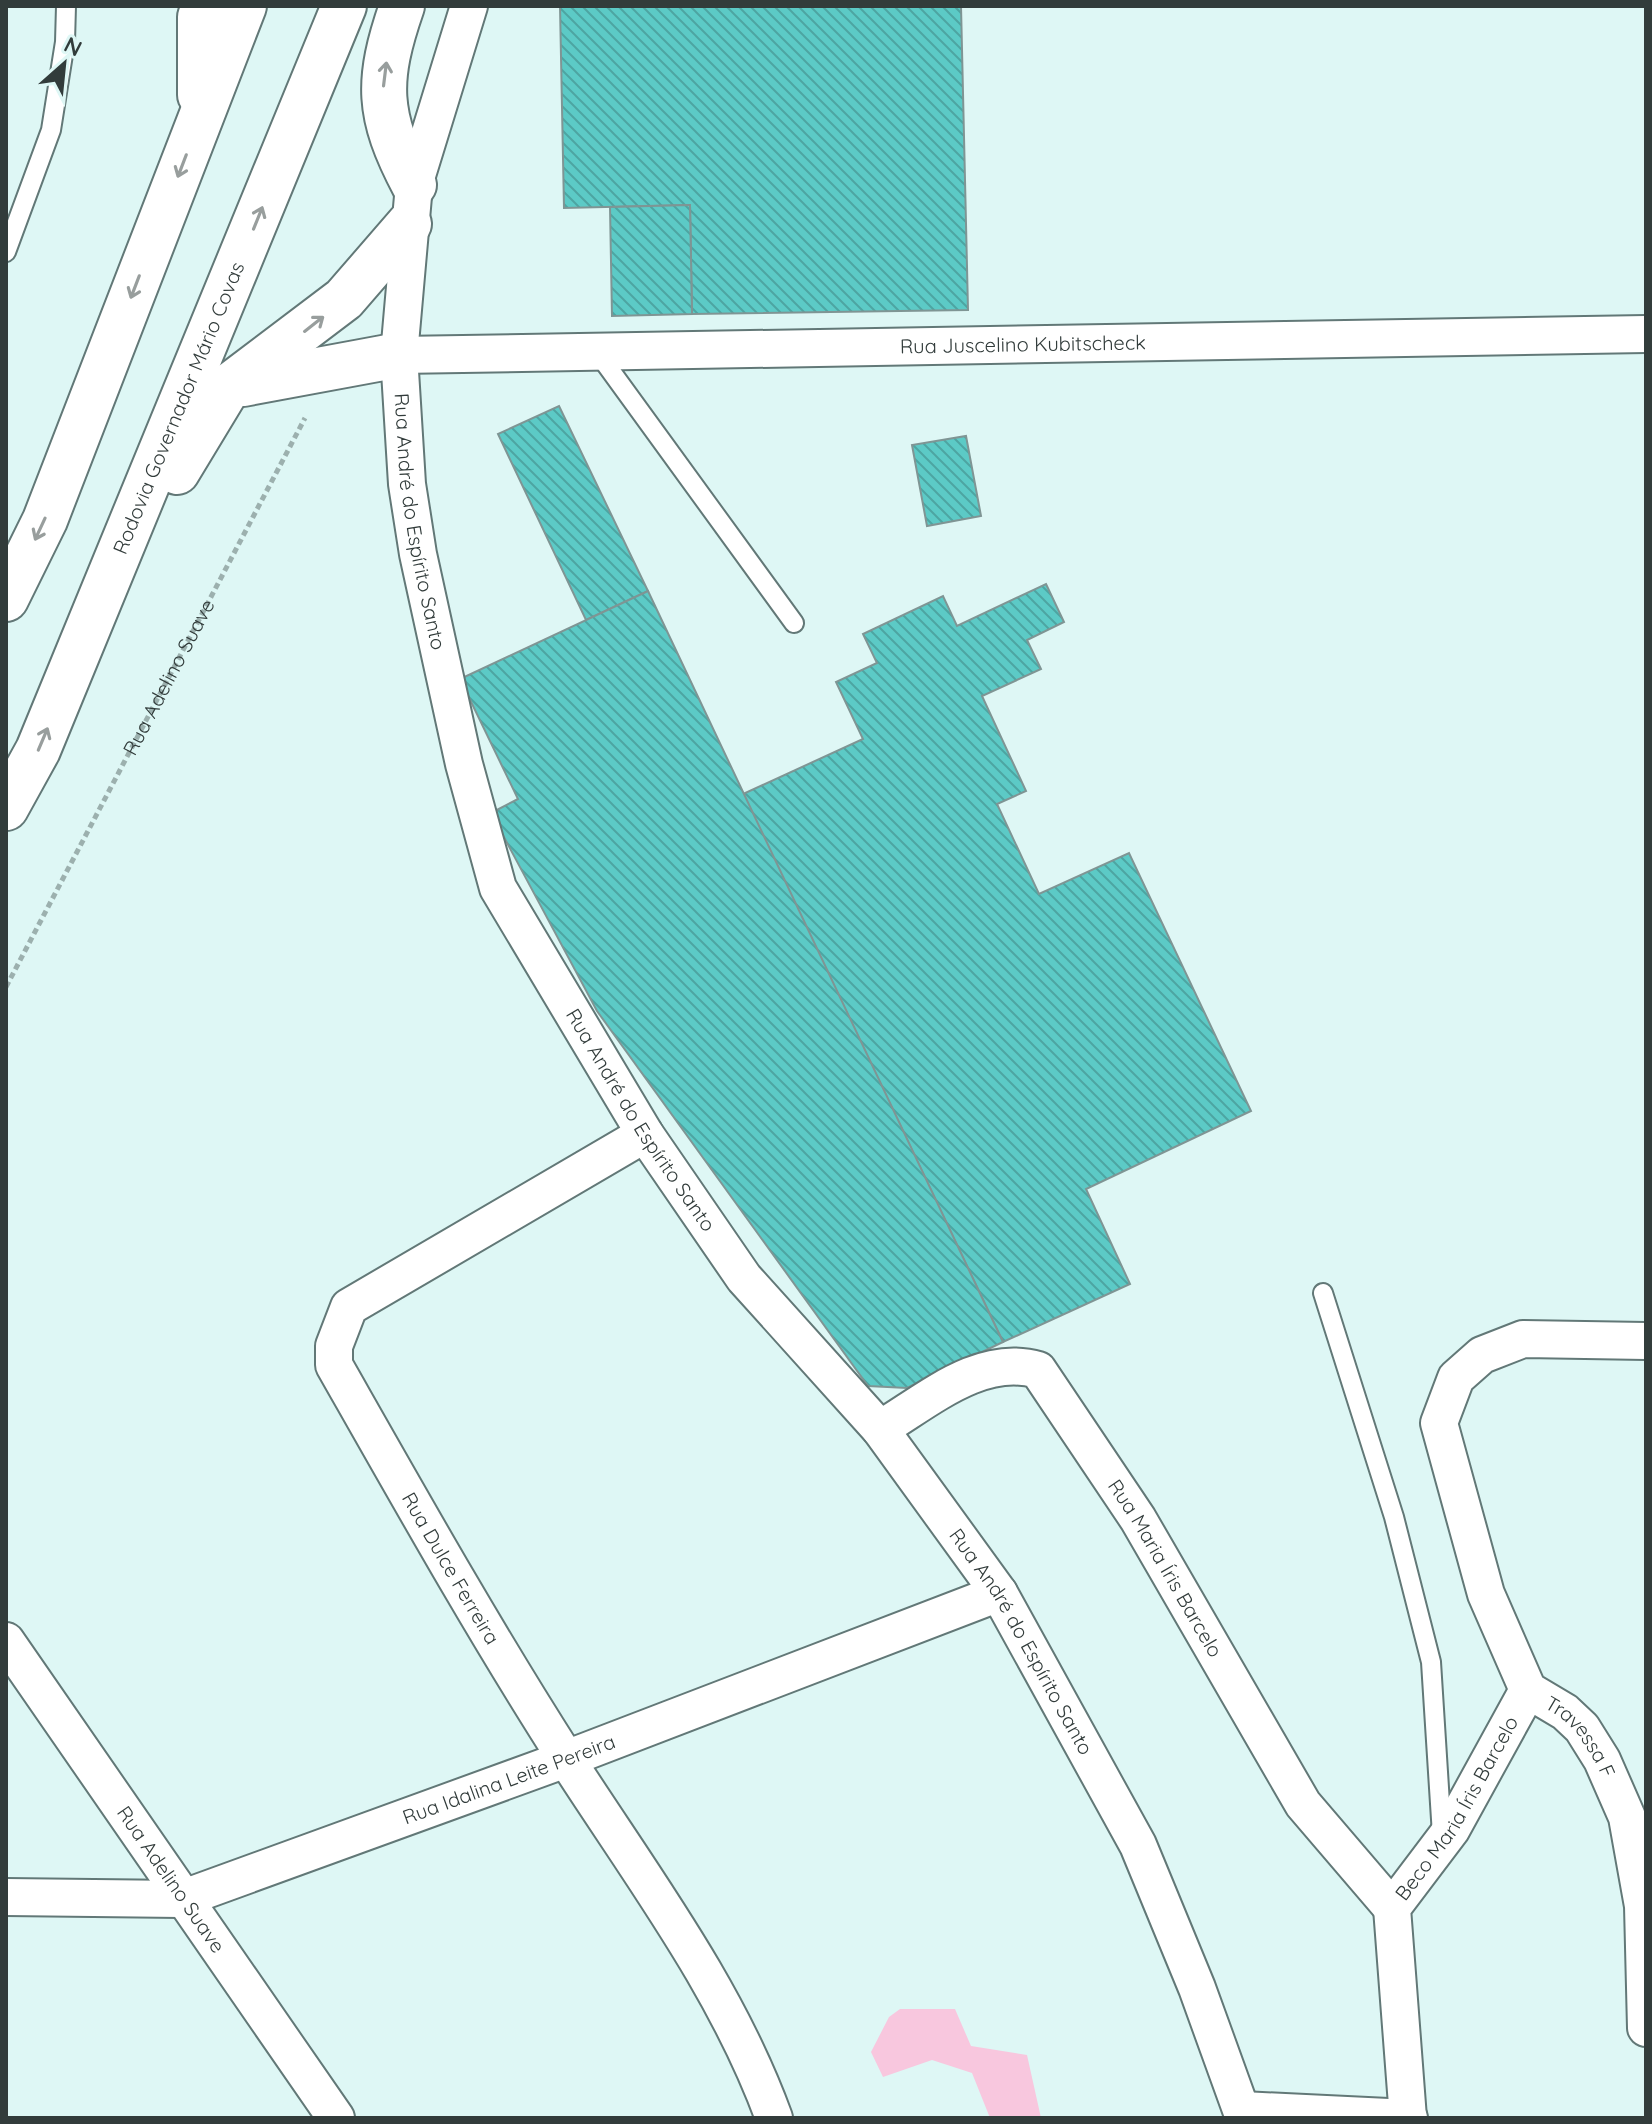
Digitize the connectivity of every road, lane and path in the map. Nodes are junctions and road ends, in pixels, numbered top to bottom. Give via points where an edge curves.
1 (66, 6) edge
2 (204, 6) edge
3 (244, 6) edge
4 (344, 6) edge
5 (402, 6) edge
6 (469, 6) edge
7 (201, 118) junction
8 (412, 204) junction
9 (6, 252) edge
10 (1646, 334) edge
11 (597, 352) junction
12 (399, 355) junction
13 (332, 368) junction
14 (229, 386) junction
15 (130, 529) junction
16 (6, 599) edge
17 (794, 623) dead end
18 (6, 808) edge
19 (6, 987) edge
20 (645, 1134) junction
21 (1323, 1293) dead end
22 (1637, 1341) edge
23 (1646, 1373) edge
24 (880, 1429) junction
25 (999, 1593) junction
26 (6, 1641) edge
27 (1528, 1690) junction
28 (566, 1759) junction
29 (1442, 1842) junction
30 (6, 1897) edge
31 (181, 1899) junction
32 (1392, 1908) junction
33 (1646, 2028) edge
34 (1243, 2114) edge
35 (336, 2118) edge
36 (774, 2118) edge
37 (1408, 2118) edge

1 - 9 lane via 51,130
2 - 7 highway
3 - 7 highway
15 -> 4 highway, Rodovia Governador Mário Covas
8 -> 5 highway via 382,101 389,43
6 - 8 street, Rua André do Espírito Santo
7 -> 16 highway via 45,520
8 - 12 street, Rua André do Espírito Santo
14 -> 8 highway via 344,299
10 - 11 street, Rua Juscelino Kubitscheck
11 - 12 street, Rua Juscelino Kubitscheck
11 - 17 lane
12 - 13 highway
12 - 20 street, Rua André do Espírito Santo via 407,484 418,554 464,764 498,888
13 - 14 highway
13 - 19 path, Rua Adelino Suave
14 - 15 highway via 186,460
18 -> 15 highway, Rodovia Governador Mário Covas via 38,750
20 - 24 street, Rua André do Espírito Santo via 744,1278
20 - 28 street, Rua Dulce Ferreira via 349,1307 334,1346 334,1365
21 - 29 lane via 1394,1517 1431,1662
22 - 23 street
22 - 27 street, Travessa F via 1523,1339 1482,1355 1456,1378 1439,1423 1486,1594
24 - 25 street, Rua André do Espírito Santo
24 - 32 street, Rua Maria Íris Barcelo via 996,1365 1038,1370 1138,1519 1303,1804
25 - 28 street, Rua Idalina Leite Pereira
25 - 34 street, Rua André do Espírito Santo via 1138,1845
26 - 31 street, Rua Adelino Suave
27 - 29 street, Beco Maria Íris Barcelo
27 - 33 street, Travessa F via 1582,1728 1627,1817 1643,1906
28 - 31 street, Rua Idalina Leite Pereira
28 - 36 street, Rua Dulce Ferreira via 680,1931 755,2068
29 - 32 street, Beco Maria Íris Barcelo
30 - 31 street, Rua Idalina Leite Pereira
31 - 35 street, Rua Adelino Suave
32 - 37 street, Beco Maria Íris Barcelo
34 - 37 street

